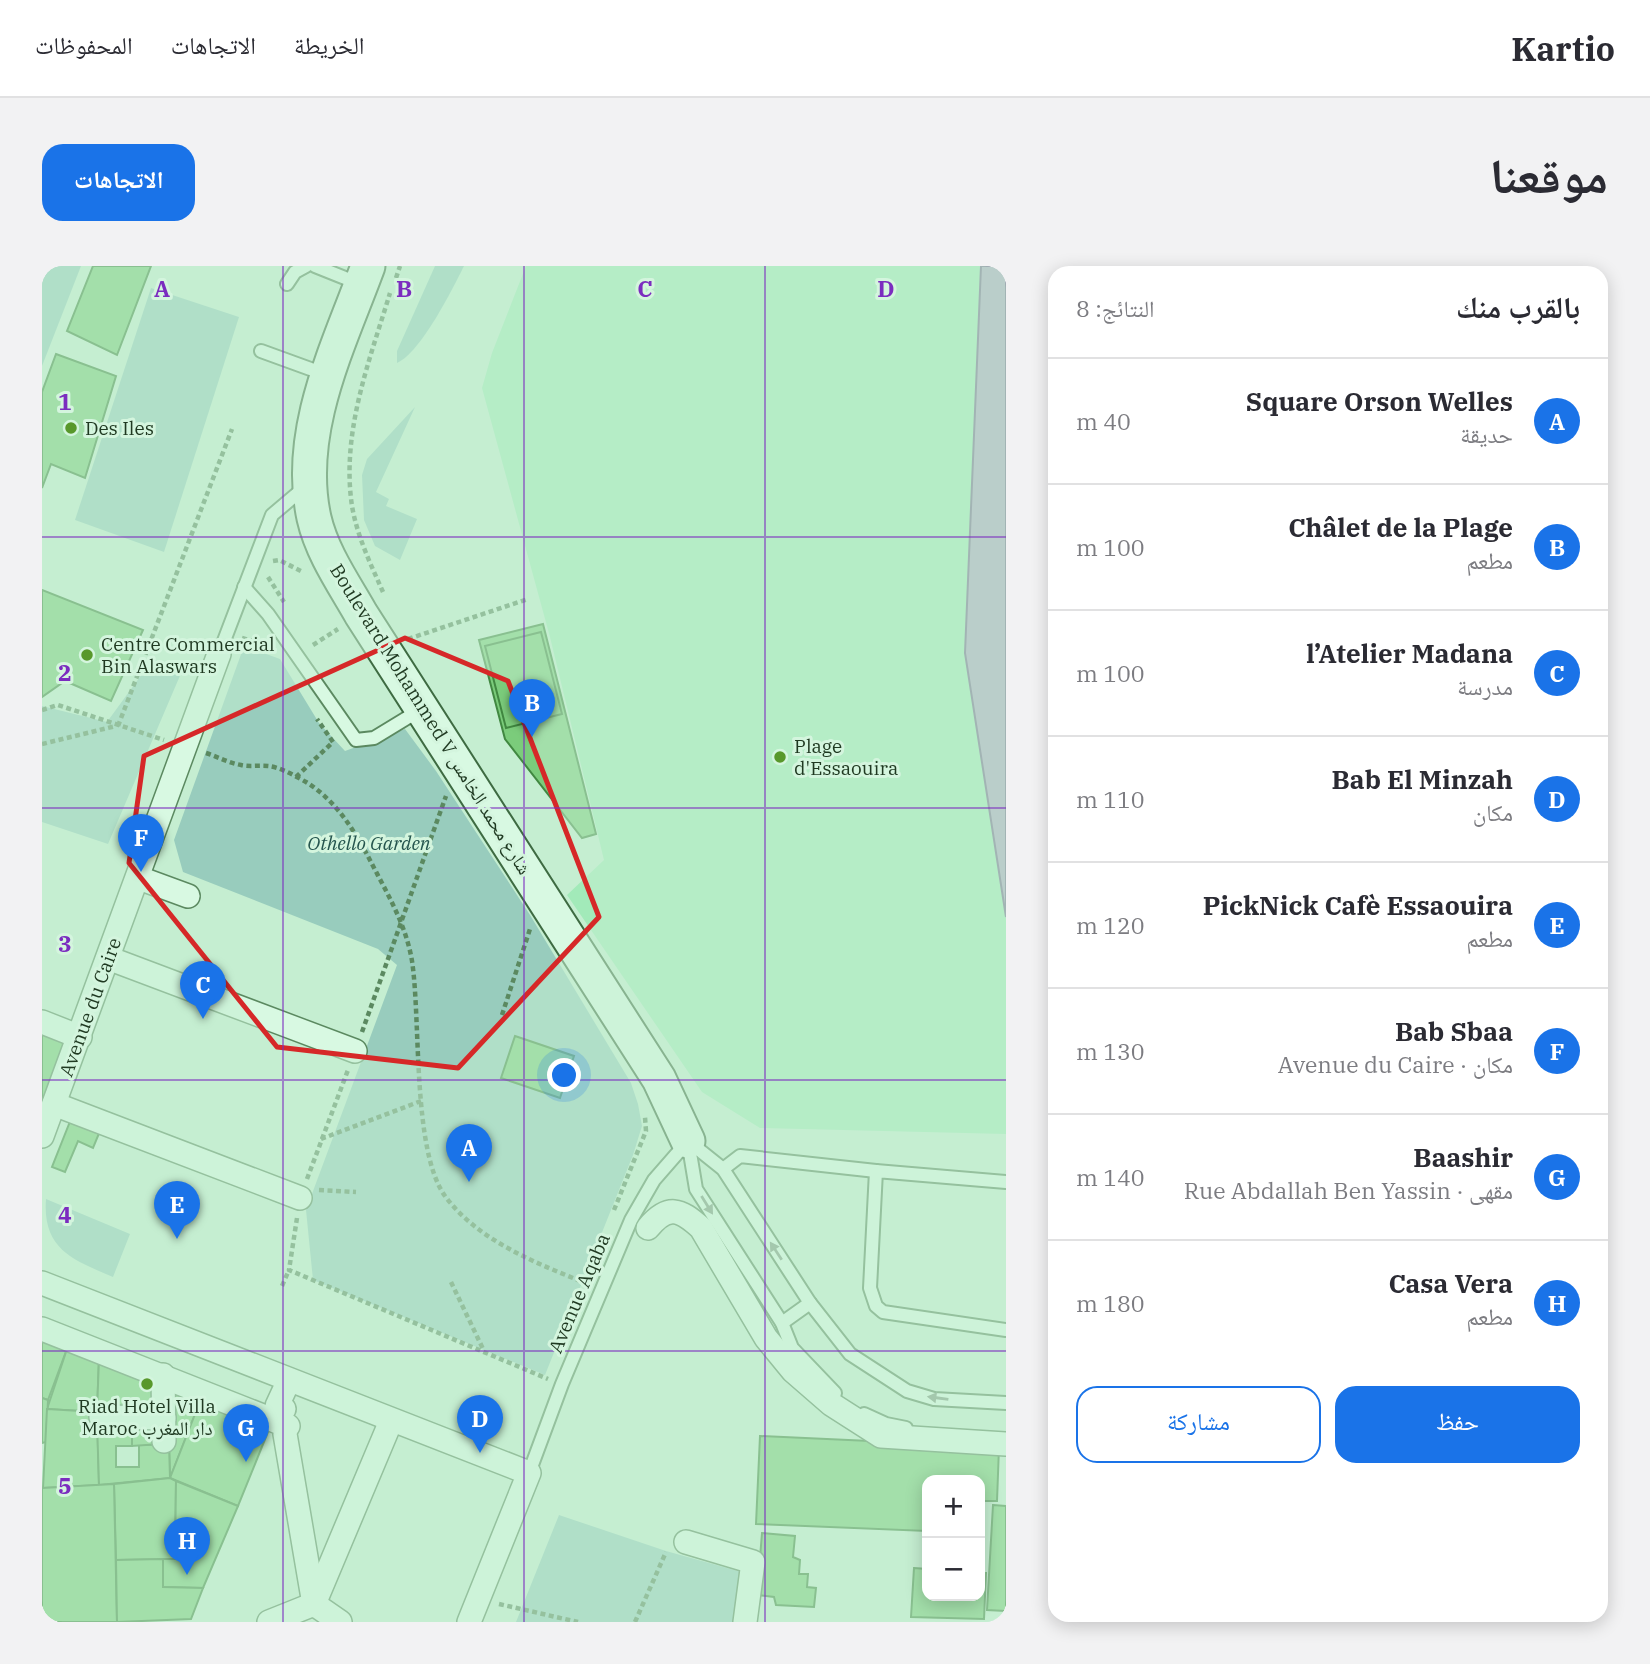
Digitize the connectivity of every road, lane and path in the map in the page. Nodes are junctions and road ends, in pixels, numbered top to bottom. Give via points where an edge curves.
1 (306, 266) edge
2 (315, 266) edge
3 (400, 266) edge
4 (379, 281) edge
5 (287, 284) dead end
6 (261, 351) dead end
7 (327, 375) junction
8 (232, 429) dead end
9 (311, 482) junction
10 (244, 587) junction
11 (386, 599) dead end
12 (528, 599) dead end
13 (402, 629) dead end
14 (228, 652) junction
15 (275, 655) dead end
16 (423, 709) junction
17 (42, 710) edge
18 (313, 713) dead end
19 (118, 726) junction
20 (42, 744) edge
21 (184, 746) junction
22 (296, 777) junction
23 (466, 777) junction
24 (140, 875) junction
25 (188, 896) dead end
26 (534, 918) dead end
27 (403, 925) junction
28 (107, 958) junction
29 (502, 1014) dead end
30 (42, 1023) edge
31 (80, 1037) junction
32 (355, 1051) junction
33 (421, 1101) junction
34 (54, 1104) junction
35 (644, 1110) dead end
36 (42, 1136) edge
37 (321, 1139) junction
38 (688, 1141) junction
39 (723, 1169) junction
40 (876, 1171) junction
41 (1006, 1182) edge
42 (356, 1192) dead end
43 (301, 1194) junction
44 (610, 1221) dead end
45 (648, 1228) dead end
46 (289, 1270) junction
47 (589, 1273) dead end
48 (451, 1282) dead end
49 (42, 1283) edge
50 (585, 1283) junction
51 (282, 1286) dead end
52 (602, 1289) junction
53 (810, 1303) junction
54 (782, 1323) junction
55 (42, 1329) edge
56 (1006, 1330) edge
57 (484, 1352) junction
58 (163, 1375) junction
59 (289, 1380) junction
60 (562, 1384) junction
61 (1006, 1403) edge
62 (101, 1417) dead end
63 (391, 1421) junction
64 (286, 1423) junction
65 (1006, 1434) edge
66 (1006, 1444) edge
67 (529, 1472) junction
68 (676, 1547) joint
69 (478, 1598) junction
70 (314, 1604) junction
71 (269, 1622) edge
72 (340, 1622) edge
73 (469, 1622) edge
74 (578, 1622) edge
75 (635, 1622) edge
76 (745, 1622) edge

1 - 5 lane
2 - 4 lane
3 - 4 path
4 - 7 street, Boulevard Mohammed V شارع محمد الخامس
4 - 11 path via 351,426 352,506
6 - 7 lane
7 - 9 street, Boulevard Mohammed V شارع محمد الخامس via 315,418
8 - 19 path
9 - 10 lane via 272,515
9 - 16 street, Boulevard Mohammed V شارع محمد الخامس via 314,519 330,560
10 - 14 lane
10 - 16 lane via 356,740 374,738
12 - 13 path via 408,639
14 - 15 path via 242,637
14 - 21 street, Avenue du Caire
16 - 23 street, Boulevard Mohammed V شارع محمد الخامس
17 - 19 path via 58,705
18 - 22 path via 333,742
19 - 20 path
19 - 21 path
21 - 22 path via 237,765 268,766
21 - 24 street, Avenue du Caire
22 - 27 path via 332,802 351,828
23 - 27 path via 450,787
23 - 38 street, Boulevard Mohammed V شارع محمد الخامس via 659,1079
24 - 25 street
24 - 28 street, Avenue du Caire
26 - 29 path
27 - 32 path
27 - 33 path via 417,1007
28 - 31 street, Avenue du Caire
28 - 32 street
30 - 31 street
31 - 34 street, Avenue du Caire
32 - 37 path
33 - 37 path
33 - 50 path via 432,1166 444,1194 461,1212 525,1258
34 - 36 street, Avenue du Caire
34 - 43 street
35 - 44 path via 646,1131
37 - 43 path
38 - 39 lane
38 - 52 lane, Avenue Aqaba via 654,1180 631,1220
38 -> 54 lane via 696,1189
39 - 40 lane via 740,1156
53 -> 39 lane
40 - 41 lane
40 - 56 lane via 870,1288 876,1306 892,1314
42 - 43 path
43 - 46 path
45 - 66 street via 669,1211 687,1215 701,1228 766,1338 793,1371 831,1404 881,1436
46 - 51 path
46 - 57 path
47 - 50 path
48 - 57 path
49 - 59 street
50 - 52 path
52 - 60 lane, Avenue Aqaba
53 - 54 lane
61 -> 53 lane via 934,1399 907,1391 850,1354
54 - 65 lane via 792,1348 806,1365 853,1408 886,1424
55 - 58 street
57 - 60 path
58 - 62 street via 164,1429
58 - 64 street
59 - 63 street
59 - 64 street via 277,1406
60 - 67 lane, Avenue Aqaba
63 - 67 street
63 - 70 street
64 - 70 street
67 - 69 street
68 - 75 path
68 - 76 street via 753,1562
69 - 73 street
69 - 74 path
70 - 71 street
70 - 72 street

